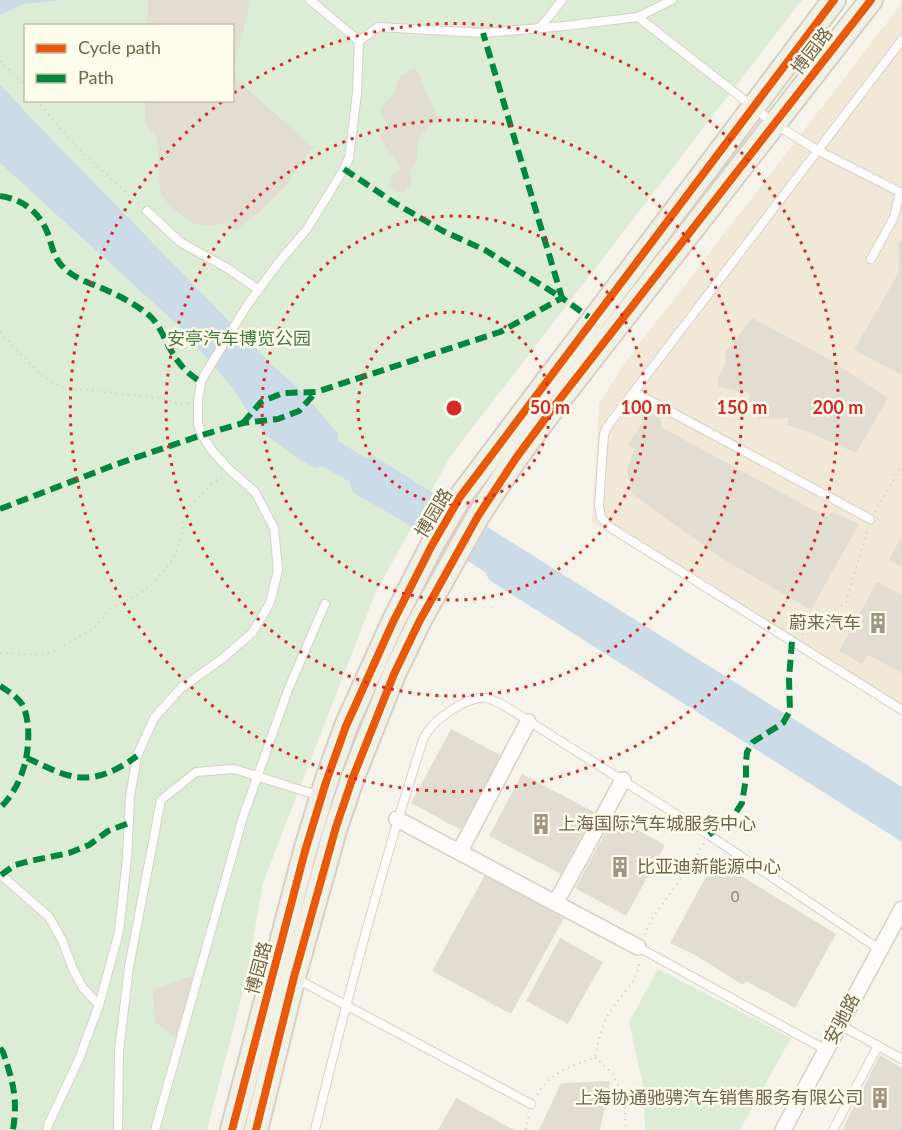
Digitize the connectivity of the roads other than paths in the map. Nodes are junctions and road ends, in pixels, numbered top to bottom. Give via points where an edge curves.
1 (310, 0) edge
2 (562, 0) edge
3 (672, 0) edge
4 (834, 0) edge
5 (871, 0) edge
6 (638, 17) junction
7 (540, 28) junction
8 (902, 40) edge
9 (359, 41) junction
10 (753, 108) junction
11 (775, 124) junction
12 (817, 150) junction
13 (901, 193) edge
14 (147, 211) road end
15 (871, 259) dead end
16 (259, 290) junction
17 (634, 392) junction
18 (870, 519) road end
19 (325, 604) dead end
20 (902, 710) edge
21 (528, 722) junction
22 (258, 776) junction
23 (623, 780) junction
24 (321, 797) junction
25 (398, 819) junction
26 (460, 851) junction
27 (0, 874) edge
28 (556, 903) junction
29 (902, 909) edge
30 (638, 947) joint
31 (879, 949) junction
32 (294, 977) junction
33 (346, 1004) junction
34 (99, 1005) junction
35 (840, 1025) junction
36 (878, 1046) junction
37 (826, 1050) junction
38 (902, 1059) edge
39 (531, 1104) road end
40 (47, 1130) edge
41 (118, 1130) edge
42 (155, 1130) edge
43 (232, 1130) edge
44 (256, 1130) edge
45 (315, 1130) edge
46 (783, 1130) edge
47 (832, 1130) edge

1 - 9 lane
2 - 7 lane
3 - 6 lane
4 - 10 main road, 博园路
5 - 11 main road, 博园路
6 - 7 lane
6 - 10 lane
7 - 9 lane via 483,33 378,27
8 - 12 lane
9 - 16 lane via 349,158 307,229
10 - 11 lane
10 - 24 main road, 博园路 via 460,497 393,622 346,726
11 - 12 lane
11 - 32 main road, 博园路 via 556,404 516,458 456,554 394,674 352,777
12 - 13 lane
12 - 17 lane
13 - 15 lane via 894,217
14 - 16 lane via 180,242
16 - 34 lane via 201,382 198,424 213,452 255,492 274,528 278,570 270,603 252,633 181,688 154,718 137,756 119,932
17 - 18 lane
17 - 20 lane via 604,434 599,505 608,526
19 - 22 lane via 288,690
21 - 23 lane
21 - 25 lane via 488,698 462,704 435,722 424,736
21 - 26 street
22 - 24 lane
22 - 41 lane via 234,769 196,772 161,800 129,967 119,1051
22 - 42 lane
23 - 28 street
23 - 31 lane
24 - 43 main road, 博园路
25 - 26 street
25 - 33 lane
26 - 28 street
27 - 34 lane via 49,917 83,988
28 - 30 street
29 - 31 street, 安驰路
30 - 37 lane
31 - 35 street, 安驰路
32 - 33 lane
32 - 44 main road, 博园路
33 - 39 lane
33 - 45 lane
34 - 40 lane
35 - 36 lane
35 - 37 street, 安驰路
36 - 38 lane
36 - 47 lane
37 - 46 street, 安驰路

